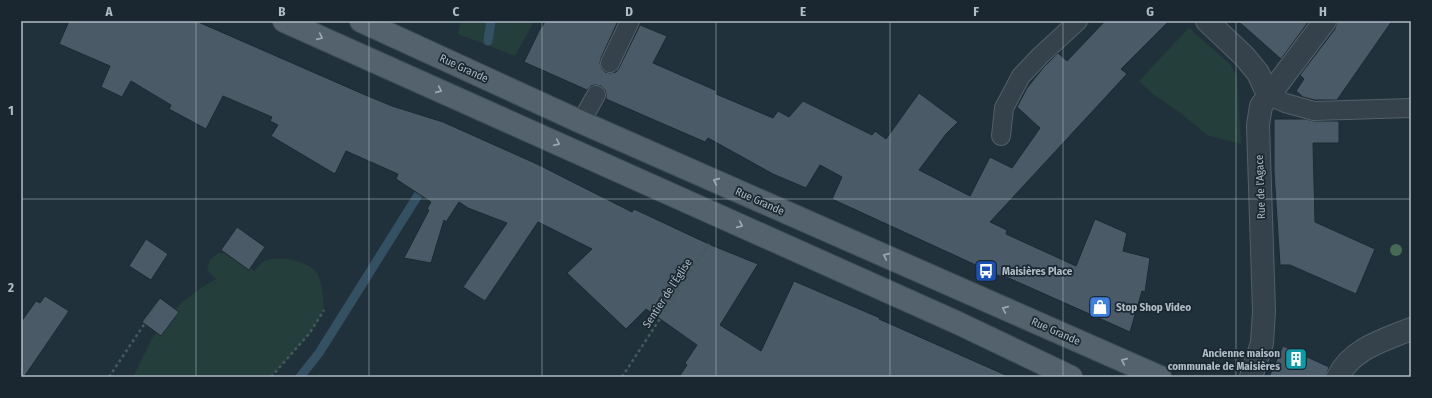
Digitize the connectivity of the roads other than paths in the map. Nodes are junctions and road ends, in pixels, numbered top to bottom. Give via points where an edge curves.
1 (284, 21) edge
2 (361, 21) edge
3 (630, 21) edge
4 (1078, 21) edge
5 (1207, 21) edge
6 (1324, 21) edge
7 (610, 63) dead end
8 (1268, 94) junction
9 (596, 95) dead end
10 (1411, 108) edge
11 (581, 122) junction
12 (1001, 136) dead end
13 (1411, 329) edge
14 (1071, 377) edge
15 (1160, 377) edge
16 (1251, 377) edge
17 (1338, 377) edge

1 -> 14 main road via 958,322
2 - 11 main road, Rue Grande
3 - 7 lane
4 - 12 lane via 1021,76 1004,108
5 - 8 street via 1244,56 1258,73
6 - 8 street, Rue de l'Agace
8 - 10 lane via 1285,103 1314,111
8 - 16 street, Rue de l'Agace via 1261,106 1258,125 1264,311 1262,343
9 - 11 lane
15 -> 11 main road, Rue Grande
13 - 17 street via 1354,356 1342,367

